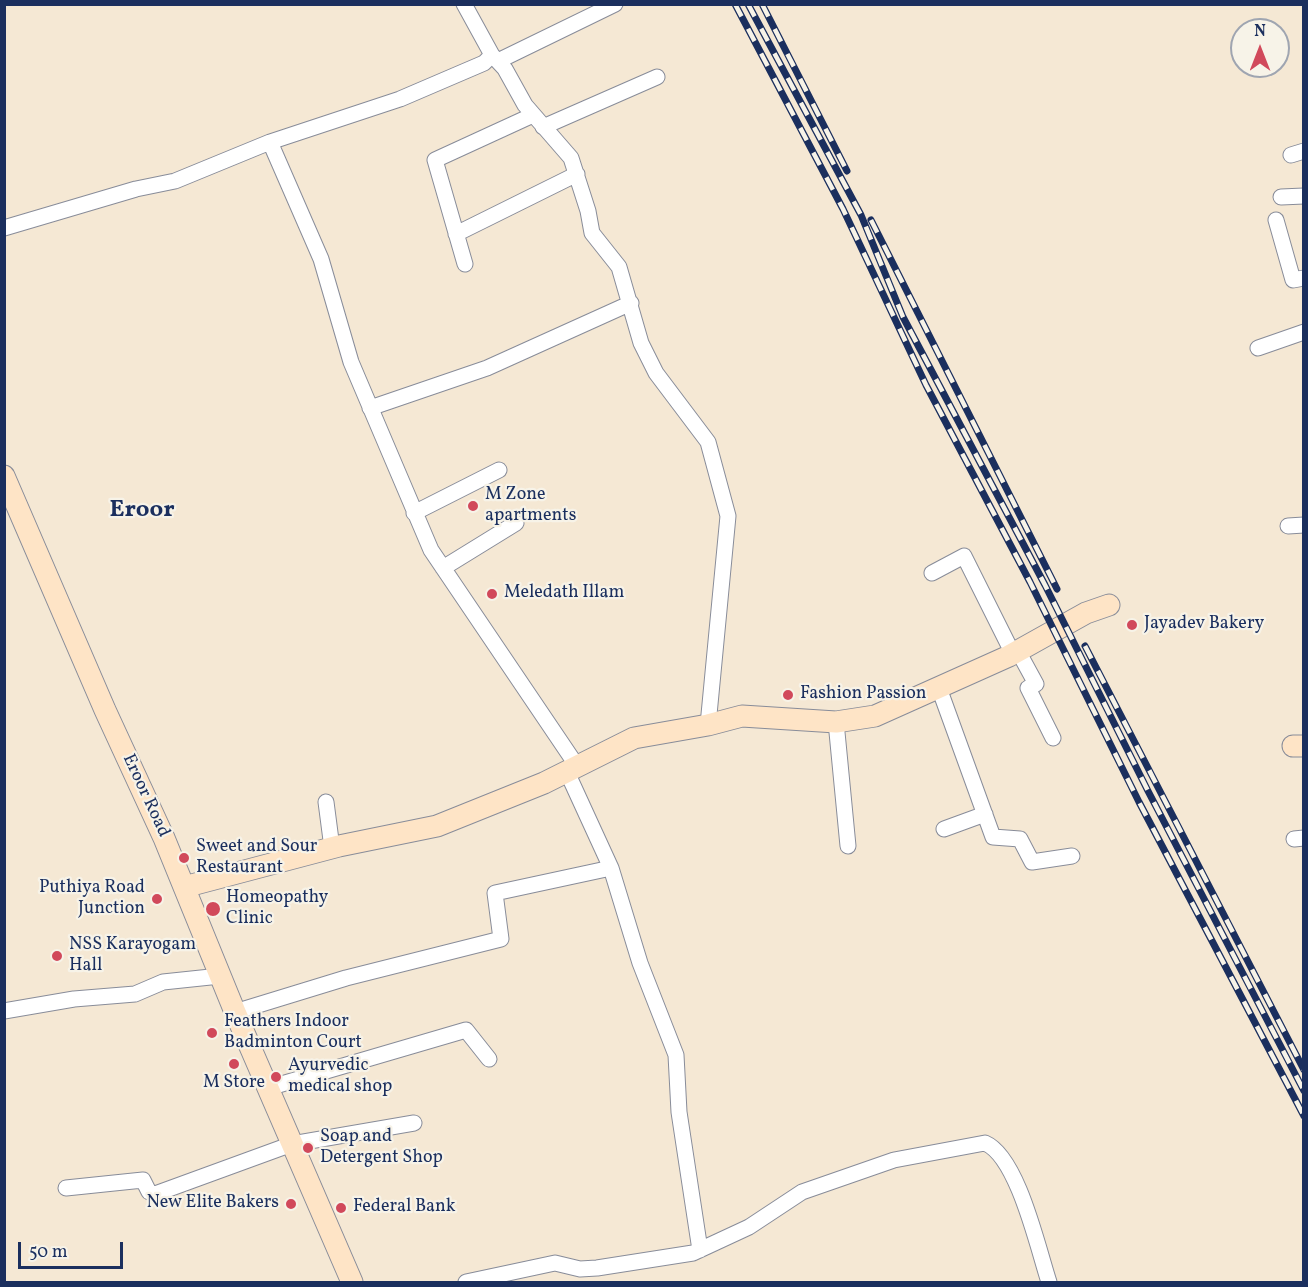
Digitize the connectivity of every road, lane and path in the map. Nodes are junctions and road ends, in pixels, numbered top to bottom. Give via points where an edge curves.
1 (464, 4) edge
2 (615, 4) edge
3 (495, 58) junction
4 (657, 77) dead end
5 (538, 121) junction
6 (270, 142) junction
7 (577, 174) junction
8 (1304, 196) edge
9 (1281, 197) dead end
10 (1276, 220) dead end
11 (4, 228) edge
12 (456, 234) junction
13 (465, 264) dead end
14 (1304, 278) edge
15 (631, 303) junction
16 (1304, 332) edge
17 (1258, 348) dead end
18 (370, 408) junction
19 (499, 470) dead end
20 (4, 476) edge
21 (414, 513) junction
22 (516, 523) dead end
23 (443, 568) junction
24 (932, 573) dead end
25 (1109, 605) dead end
26 (1015, 652) junction
27 (939, 688) junction
28 (836, 722) junction
29 (708, 725) junction
30 (1053, 738) dead end
31 (572, 769) junction
32 (326, 802) dead end
33 (985, 814) junction
34 (944, 829) dead end
35 (848, 846) dead end
36 (332, 848) junction
37 (1072, 856) dead end
38 (611, 868) junction
39 (184, 886) junction
40 (220, 976) junction
41 (4, 1011) edge
42 (235, 1012) junction
43 (489, 1059) dead end
44 (268, 1088) junction
45 (414, 1123) dead end
46 (292, 1144) junction
47 (66, 1188) dead end
48 (700, 1250) junction
49 (352, 1282) edge
50 (466, 1282) edge
51 (1049, 1282) edge

1 - 3 street
2 - 3 street
3 - 5 street
3 - 6 street via 420,91
4 - 5 street
5 - 7 street via 571,158
5 - 12 street via 435,160
6 - 11 street via 175,181
6 - 18 street via 321,259 346,350
7 - 12 street
7 - 15 street via 592,233 619,267
8 - 9 street
10 - 14 street via 1293,280
12 - 13 street
15 - 18 street via 487,368
15 - 29 street via 641,342 656,373 708,442 728,516
16 - 17 street
18 - 21 street
19 - 21 street
20 - 39 main road, Eroor Road
21 - 23 street via 430,550
22 - 23 street
23 - 31 street
24 - 26 street via 964,556
25 - 26 main road via 1086,613
26 - 27 main road
26 - 30 street via 1036,684 1028,688
27 - 28 main road via 875,716
27 - 33 street
28 - 29 main road via 742,716
28 - 35 street
29 - 31 main road via 634,738
31 - 36 main road via 436,826
31 - 38 street
32 - 36 street
33 - 34 street
33 - 37 street via 993,837 1020,839 1032,862
36 - 39 main road
38 - 42 street via 495,893 501,939 346,978
38 - 48 street via 640,963 676,1055 679,1112
39 - 40 main road, Eroor Road
40 - 41 street via 163,982 135,994
40 - 42 main road, Eroor Road
42 - 44 main road, Eroor Road
43 - 44 street via 466,1030
44 - 46 main road, Eroor Road
45 - 46 street
46 - 47 street via 151,1195 143,1179
46 - 49 main road, Eroor Road
48 - 50 street via 597,1269 555,1263
48 - 51 street via 749,1227 802,1192 894,1160 985,1143 994,1147 1004,1160 1017,1186

